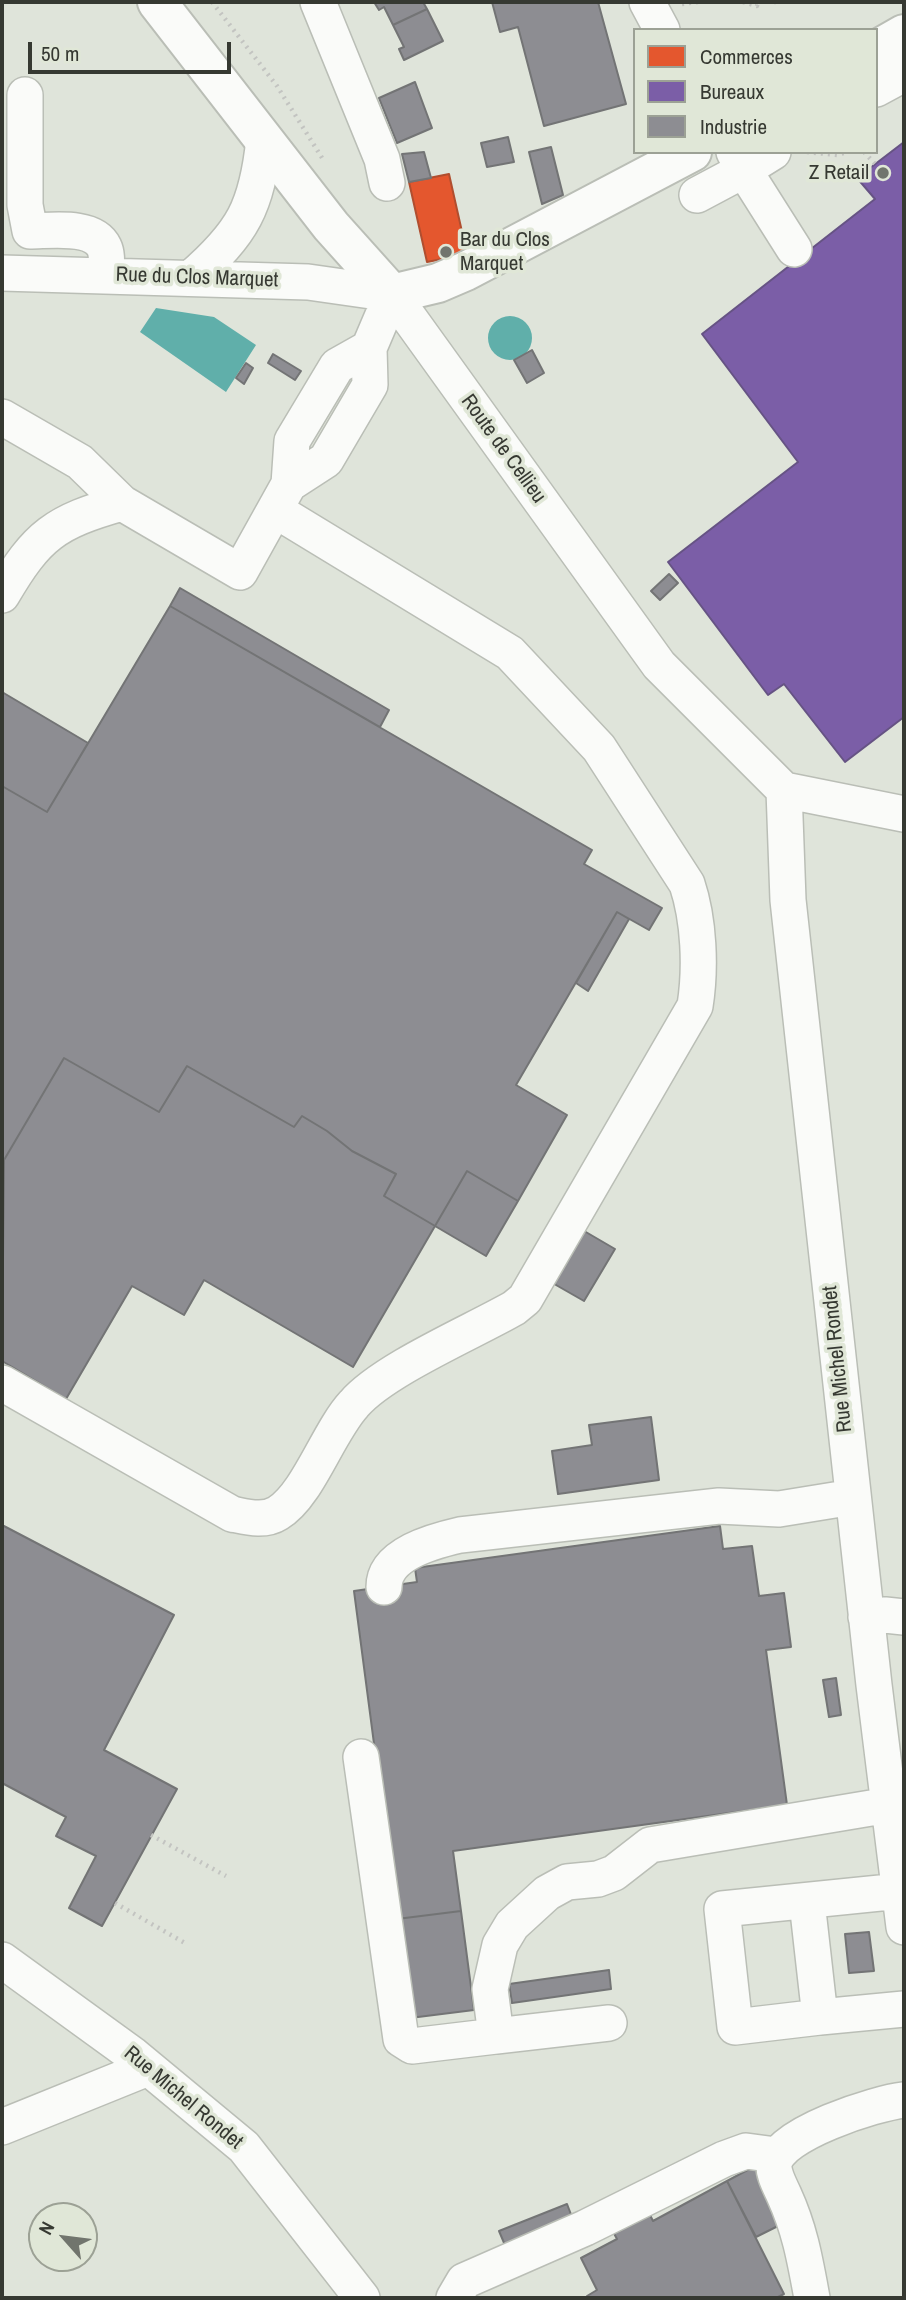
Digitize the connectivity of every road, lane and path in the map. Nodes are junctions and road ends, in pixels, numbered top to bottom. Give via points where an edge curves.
1 (157, 2) edge
2 (212, 2) edge
3 (318, 2) edge
4 (647, 2) edge
5 (743, 2) edge
6 (758, 2) edge
7 (661, 28) edge
8 (904, 34) edge
9 (878, 49) edge
10 (904, 74) edge
11 (878, 88) edge
12 (25, 95) dead end
13 (264, 139) junction
14 (688, 154) edge
15 (866, 154) edge
16 (751, 158) edge
17 (326, 164) dead end
18 (875, 164) dead end
19 (387, 183) dead end
20 (698, 195) dead end
21 (16, 230) edge
22 (794, 250) dead end
23 (2, 273) edge
24 (106, 275) junction
25 (191, 278) junction
26 (392, 294) junction
27 (2, 417) edge
28 (282, 497) junction
29 (122, 503) junction
30 (2, 595) edge
31 (784, 790) junction
32 (904, 814) edge
33 (2, 1383) edge
34 (853, 1497) junction
35 (384, 1587) dead end
36 (866, 1617) junction
37 (904, 1617) edge
38 (893, 1750) edge
39 (361, 1757) dead end
40 (889, 1805) junction
41 (151, 1835) dead end
42 (226, 1876) dead end
43 (900, 1891) junction
44 (807, 1902) junction
45 (115, 1903) dead end
46 (904, 1927) edge
47 (185, 1943) dead end
48 (2, 1961) edge
49 (904, 2009) edge
50 (820, 2017) junction
51 (609, 2023) dead end
52 (496, 2036) junction
53 (148, 2068) junction
54 (904, 2100) edge
55 (2, 2127) edge
56 (776, 2155) junction
57 (362, 2298) edge
58 (454, 2298) edge
59 (812, 2298) edge

1 - 13 main road, Route de Cellieu
2 - 17 path via 277,86
3 - 19 street via 382,159
4 - 7 street
5 - 6 path via 757,6
8 - 9 main road
10 - 11 street
12 - 21 street via 25,205
13 - 25 street via 259,184 246,219 217,256
13 - 26 main road, Route de Cellieu via 331,226
14 - 26 main road via 466,271
15 - 18 path
16 - 20 street
16 - 22 street
21 - 24 street via 78,231 97,239 104,245
23 - 24 street, Rue du Clos Marquet
24 - 25 street, Rue du Clos Marquet
25 - 26 street, Rue du Clos Marquet via 308,282
26 - 28 street via 369,348 337,366 292,441
26 - 31 street, Route de Cellieu via 659,665
27 - 29 street via 80,462
28 - 29 street via 240,572
28 - 33 street via 510,653 599,748 687,884 694,905 695,1006 525,1299 377,1383 356,1401 293,1500 277,1514 257,1519 232,1514
29 - 30 street via 61,524 38,541
31 - 32 street
31 - 34 street, Rue Michel Rondet via 788,900
34 - 35 street via 779,1509 719,1506 460,1535 414,1550 394,1565 384,1578
34 - 36 street, Rue Michel Rondet
36 - 37 street
36 - 38 street, Rue Michel Rondet
38 - 40 street, Rue Michel Rondet
39 - 52 street via 401,2039 412,2046
40 - 43 street, Rue Michel Rondet
40 - 52 street via 650,1845 614,1872 598,1879 567,1882 547,1893 512,1925 500,1945 490,1989
41 - 42 path
43 - 44 street
43 - 46 street, Rue Michel Rondet
44 - 50 street
44 - 50 street via 722,1909 735,2028
45 - 47 path
48 - 53 street, Rue Michel Rondet
49 - 50 street
51 - 52 street
53 - 55 street
53 - 57 street, Rue Michel Rondet via 203,2093
54 - 56 street via 804,2133
56 - 58 street via 746,2151 724,2159 573,2234 464,2281
56 - 59 street via 774,2168 799,2228

